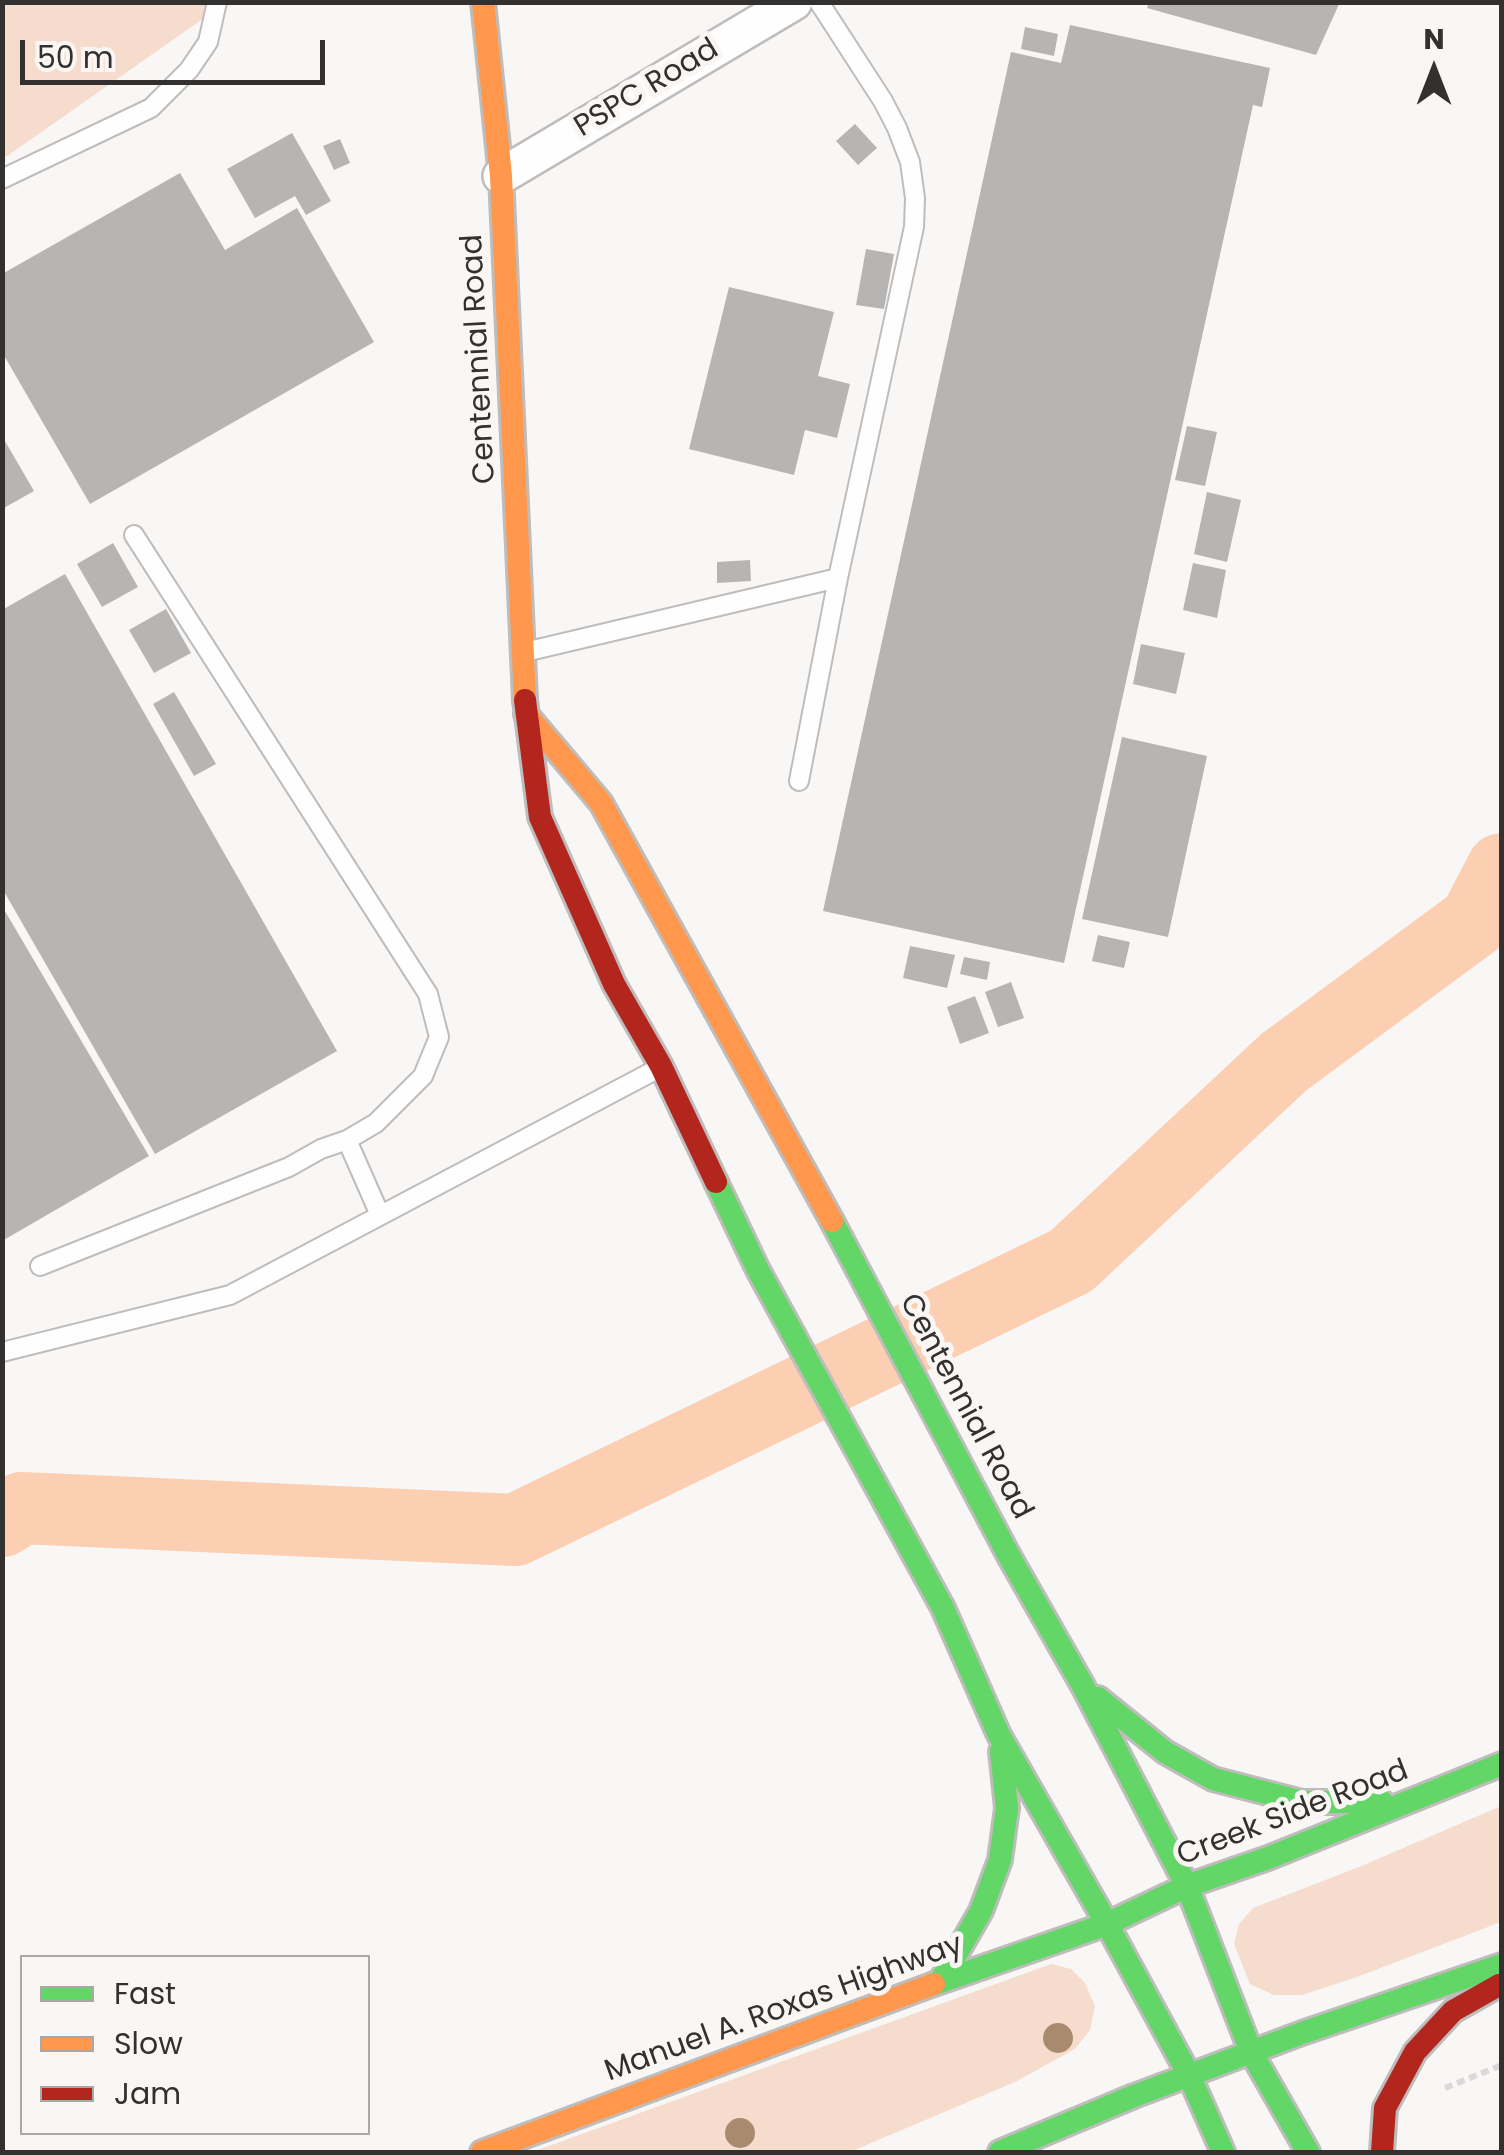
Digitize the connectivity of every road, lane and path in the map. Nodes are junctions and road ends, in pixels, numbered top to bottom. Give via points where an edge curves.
1 (218, 2) edge
2 (483, 2) edge
3 (794, 2) edge
4 (819, 2) edge
5 (501, 176) junction
6 (2, 179) edge
7 (134, 536) dead end
8 (838, 578) junction
9 (524, 652) junction
10 (526, 714) junction
11 (799, 781) dead end
12 (661, 1066) junction
13 (348, 1140) junction
14 (380, 1215) junction
15 (40, 1266) dead end
16 (2, 1352) edge
17 (1083, 1686) junction
18 (999, 1735) junction
19 (1502, 1764) edge
20 (1411, 1802) junction
21 (1187, 1886) junction
22 (1108, 1924) junction
23 (1502, 1965) edge
24 (940, 1982) junction
25 (1502, 1984) edge
26 (1250, 2052) junction
27 (1189, 2075) junction
28 (482, 2152) edge
29 (1000, 2152) edge
30 (1224, 2152) edge
31 (1308, 2152) edge
32 (1382, 2152) edge

1 - 6 lane via 208,42 151,108
2 - 5 street, Centennial Road
3 - 5 street, PSPC Road
4 - 8 lane via 897,128 915,198
5 - 9 street, Centennial Road
7 - 13 lane via 428,994 439,1037 423,1076 376,1123
8 - 9 lane
8 - 11 lane
9 - 10 street, Centennial Road
10 - 12 street, Centennial Road via 540,817 614,984
10 - 17 street, Centennial Road via 601,803
12 - 14 lane
12 - 18 street, Centennial Road via 758,1270 944,1608
13 - 14 lane
13 - 15 lane
14 - 16 lane via 230,1294
17 - 20 street via 1165,1752 1213,1778 1302,1802
17 - 21 street, Centennial Road
18 - 22 street, Centennial Road
18 - 24 street via 1007,1808 1000,1860 981,1911
19 - 20 street, Creek Side Road
20 - 21 street, Creek Side Road
21 - 22 street, Creek Side Road
21 - 26 street, Centennial Road
22 - 24 street, Manuel A. Roxas Highway
22 - 27 street, Centennial Road
23 - 26 street
24 - 28 street, Manuel A. Roxas Highway
25 - 32 street via 1452,2012 1415,2052 1385,2108
26 - 27 street
26 - 31 street, Centennial Road
27 - 29 street
27 - 30 street, Centennial Road

